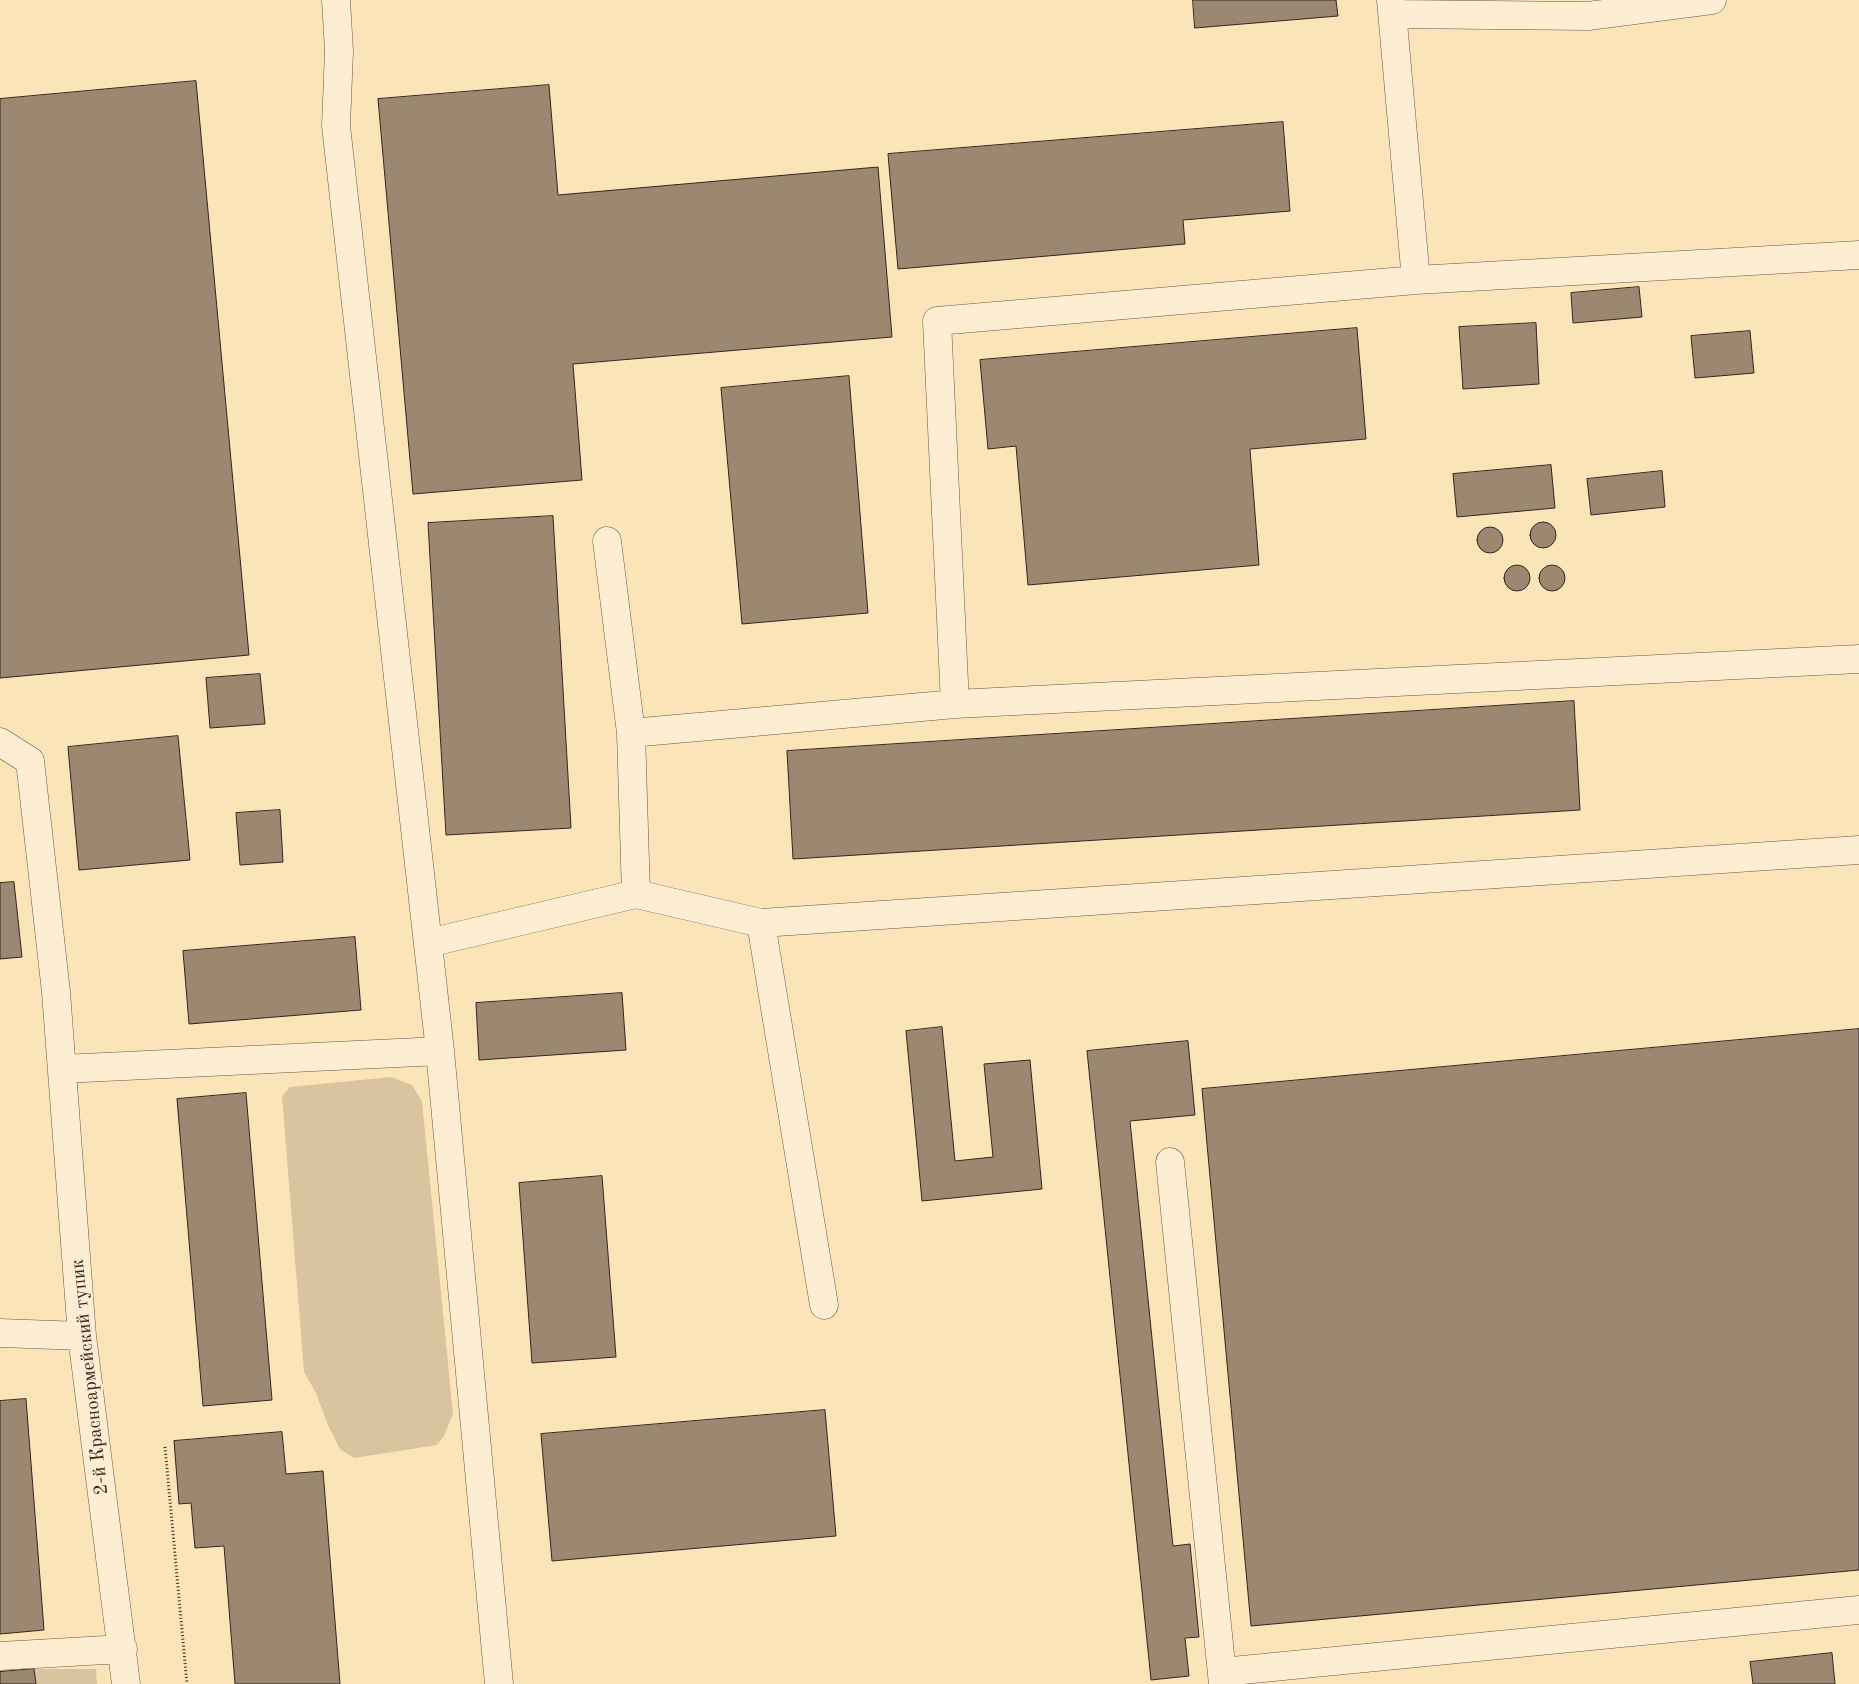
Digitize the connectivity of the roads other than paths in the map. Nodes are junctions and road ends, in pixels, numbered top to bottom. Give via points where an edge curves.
1 (336, 0) edge
2 (1712, 0) edge
3 (1392, 7) edge
4 (1859, 255) edge
5 (1416, 280) junction
6 (607, 541) dead end
7 (1859, 659) edge
8 (955, 704) junction
9 (631, 733) junction
10 (0, 742) edge
11 (1859, 850) edge
12 (636, 894) junction
13 (761, 923) junction
14 (428, 943) junction
15 (440, 1051) junction
16 (62, 1069) junction
17 (1170, 1162) dead end
18 (824, 1305) dead end
19 (0, 1333) edge
20 (82, 1336) junction
21 (1859, 1610) edge
22 (123, 1650) junction
23 (0, 1656) edge
24 (1223, 1678) edge
25 (126, 1684) edge
26 (499, 1684) edge

1 - 14 street via 339,51 336,126
2 - 3 street via 1588,16
3 - 5 street
4 - 5 street
5 - 8 street via 937,321
6 - 9 street
7 - 8 street
8 - 9 street
9 - 12 street
10 - 16 street, 2-й Красноармейский тупик via 30,761
11 - 13 street
12 - 13 street
12 - 14 street
13 - 18 street
14 - 15 street
15 - 16 street
15 - 26 street
16 - 20 street, 2-й Красноармейский тупик
17 - 24 street
19 - 20 street
20 - 22 street, 2-й Красноармейский тупик
21 - 24 street
22 - 23 street
22 - 25 street, 2-й Красноармейский тупик

